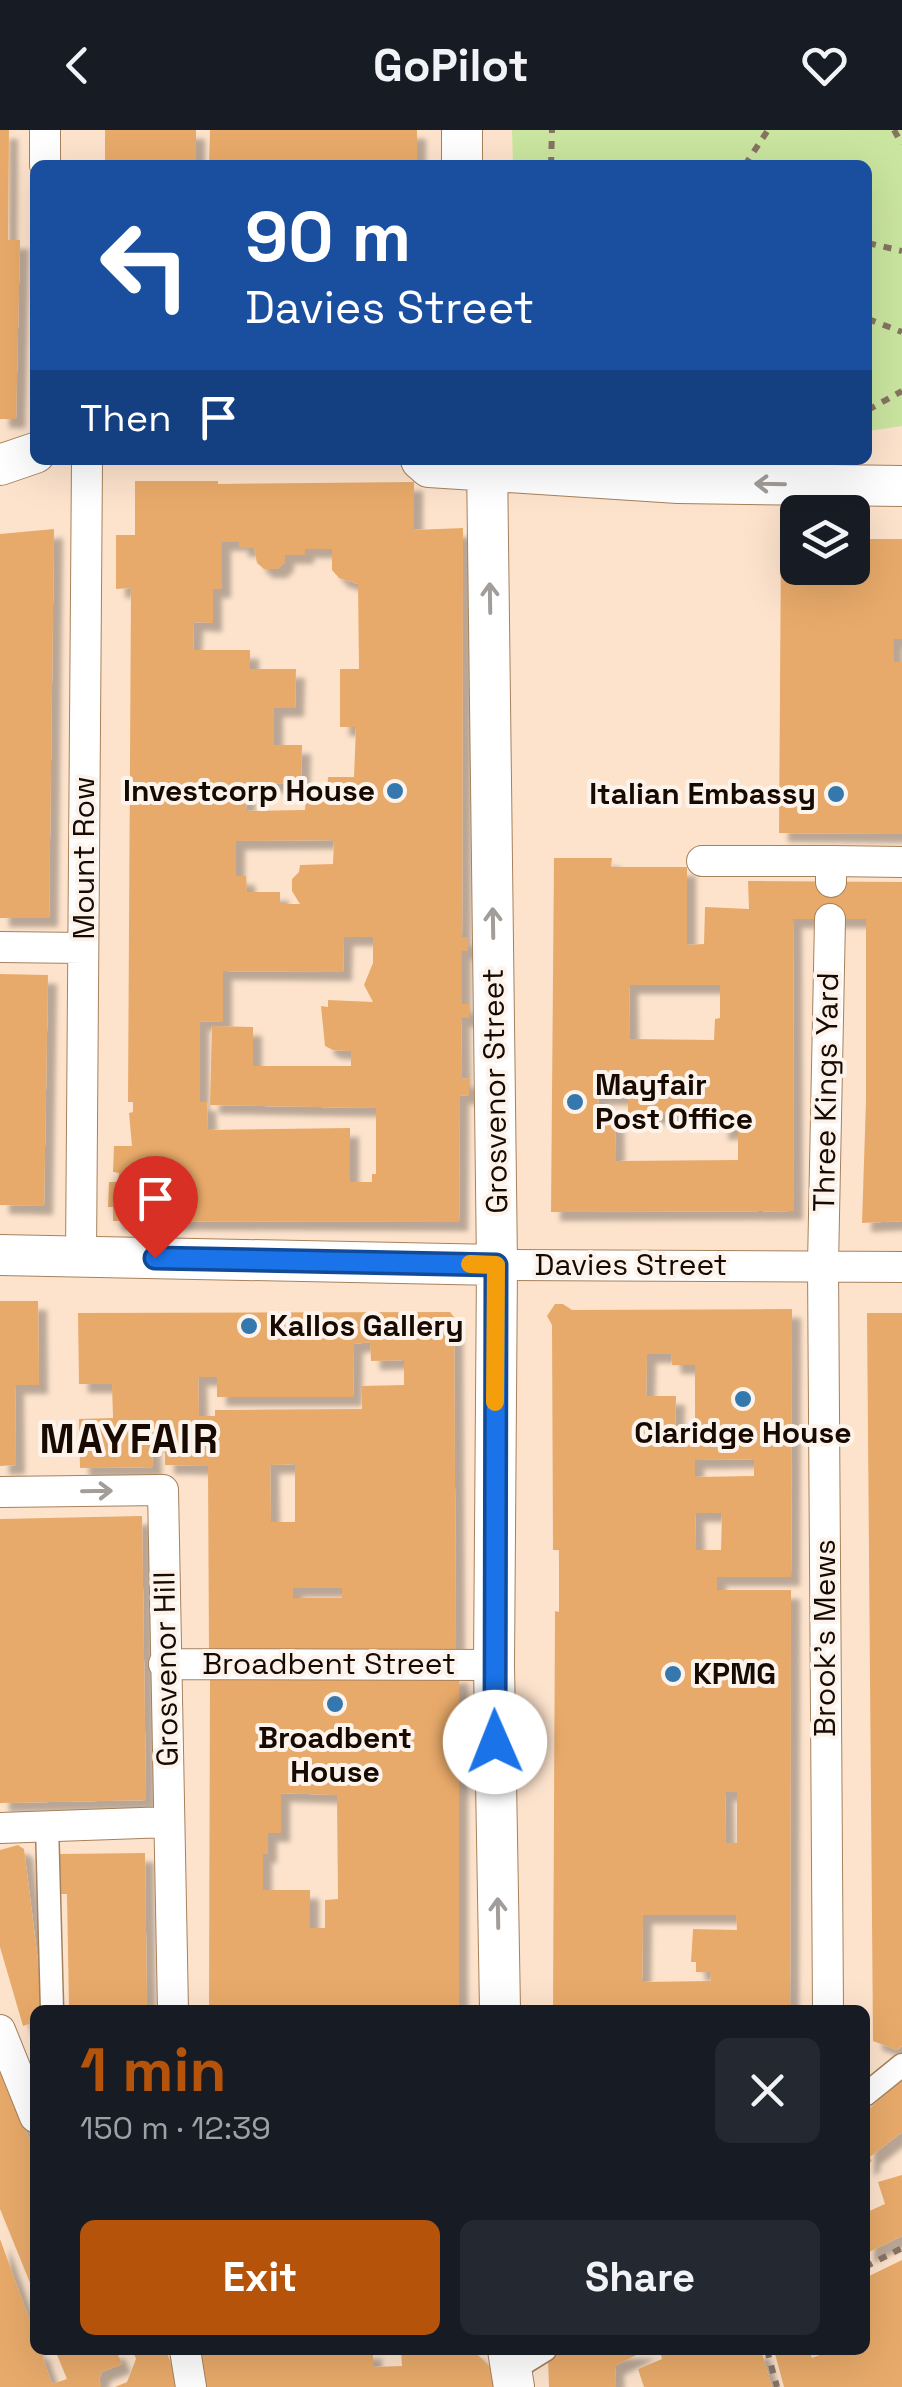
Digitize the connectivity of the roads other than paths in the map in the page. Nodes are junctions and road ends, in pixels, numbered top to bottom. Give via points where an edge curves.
1 (45, 130) edge
2 (462, 130) edge
3 (45, 160) edge
4 (462, 160) edge
5 (30, 455) edge
6 (0, 465) edge
7 (88, 465) edge
8 (427, 465) edge
9 (488, 466) edge
10 (665, 472) edge
11 (902, 486) edge
12 (702, 861) dead end
13 (902, 862) edge
14 (830, 919) dead end
15 (0, 947) edge
16 (83, 948) junction
17 (0, 1255) edge
18 (81, 1256) junction
19 (496, 1265) junction
20 (823, 1265) junction
21 (902, 1267) edge
22 (0, 1492) edge
23 (164, 1664) junction
24 (494, 1665) junction
25 (170, 1822) junction
26 (47, 1825) junction
27 (0, 1828) edge
28 (52, 2005) edge
29 (173, 2005) edge
30 (500, 2005) edge
31 (828, 2005) edge
32 (0, 2030) edge
33 (902, 2065) edge
34 (30, 2090) edge
35 (870, 2090) edge
36 (185, 2355) edge
37 (191, 2387) edge

1 - 3 street
2 - 4 street
5 - 6 street
7 - 16 street, Mount Row
8 - 9 street
9 - 10 street
19 -> 9 street, Grosvenor Street
11 -> 10 street
12 - 13 street via 831,871
14 - 20 street, Three Kings Yard
15 - 16 street
16 - 18 street, Mount Row
17 - 18 street, Davies Street
18 - 19 street, Davies Street
19 - 20 street, Davies Street
19 - 24 street, Grosvenor Street
20 - 21 street, Davies Street
20 - 31 street, Brook's Mews
22 -> 23 street, Grosvenor Hill via 163,1490
23 - 24 street, Broadbent Street
23 - 25 street, Grosvenor Hill
30 -> 24 street, Grosvenor Street
25 - 26 street
25 - 29 street, Grosvenor Hill
26 - 27 street
26 - 28 street
32 - 34 street
33 - 35 street
36 - 37 street

